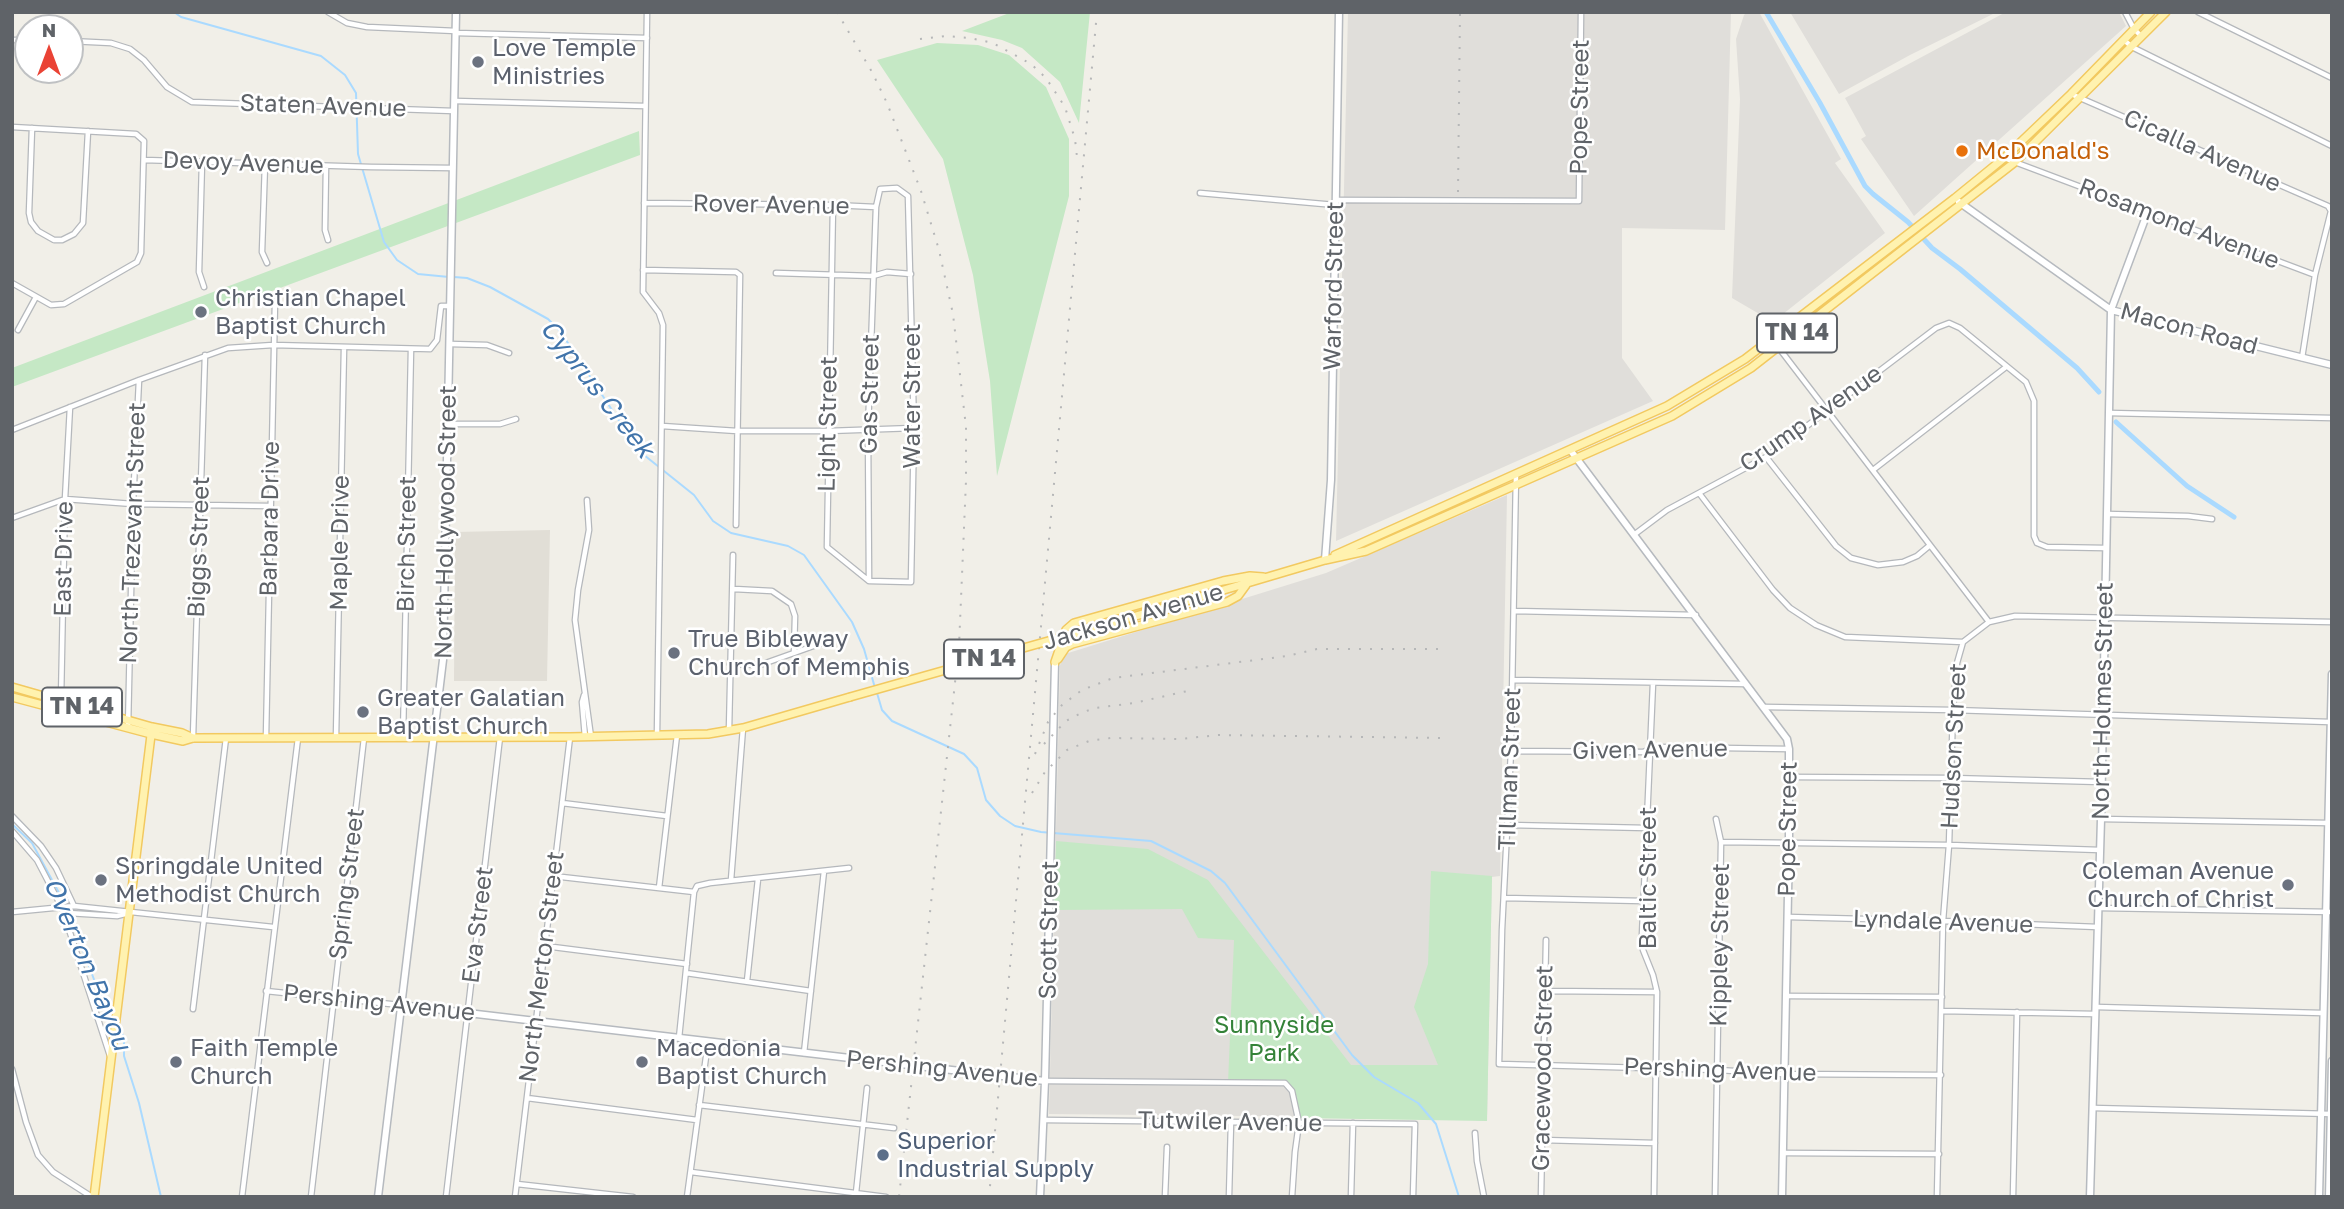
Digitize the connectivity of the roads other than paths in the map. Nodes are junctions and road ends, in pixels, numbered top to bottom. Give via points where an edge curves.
1 (328, 12) edge
2 (456, 12) edge
3 (647, 12) edge
4 (1339, 12) edge
5 (1581, 12) edge
6 (2125, 12) edge
7 (2151, 12) edge
8 (2166, 12) edge
9 (2198, 12) edge
10 (2134, 29) junction
11 (456, 32) junction
12 (2142, 37) junction
13 (647, 38) junction
14 (2124, 40) junction
15 (84, 41) edge
16 (2132, 47) junction
17 (2332, 78) edge
18 (2071, 94) junction
19 (2081, 98) junction
20 (455, 101) junction
21 (645, 106) junction
22 (455, 111) junction
23 (12, 127) edge
24 (32, 128) junction
25 (88, 131) junction
26 (2332, 146) edge
27 (2004, 158) junction
28 (144, 160) junction
29 (202, 162) junction
30 (2015, 162) junction
31 (265, 164) junction
32 (326, 166) junction
33 (453, 168) junction
34 (1200, 193) dead end
35 (1955, 198) junction
36 (1335, 202) junction
37 (644, 203) junction
38 (834, 205) junction
39 (1962, 205) junction
40 (876, 207) junction
41 (909, 209) joint
42 (2148, 211) junction
43 (2331, 211) edge
44 (328, 240) dead end
45 (267, 263) dead end
46 (643, 270) junction
47 (776, 272) dead end
48 (831, 274) junction
49 (911, 274) junction
50 (2315, 275) junction
51 (873, 276) junction
52 (12, 283) edge
53 (204, 287) dead end
54 (36, 297) junction
55 (275, 301) dead end
56 (450, 306) junction
57 (2111, 310) junction
58 (18, 330) dead end
59 (1771, 339) junction
60 (450, 344) junction
61 (273, 345) junction
62 (1778, 347) junction
63 (344, 348) junction
64 (411, 349) junction
65 (509, 353) dead end
66 (205, 355) junction
67 (2302, 358) junction
68 (2332, 365) edge
69 (2006, 367) junction
70 (139, 380) junction
71 (1667, 406) junction
72 (70, 407) junction
73 (1828, 412) junction
74 (2109, 414) junction
75 (1672, 416) junction
76 (2332, 418) edge
77 (516, 419) dead end
78 (449, 424) junction
79 (662, 426) junction
80 (914, 428) junction
81 (12, 430) edge
82 (868, 430) junction
83 (737, 431) junction
84 (828, 431) junction
85 (1570, 451) junction
86 (1766, 457) junction
87 (1577, 459) junction
88 (1873, 470) junction
89 (1516, 474) junction
90 (1516, 486) junction
91 (1699, 493) junction
92 (65, 499) junction
93 (587, 500) dead end
94 (133, 504) junction
95 (201, 505) junction
96 (271, 506) junction
97 (2106, 513) junction
98 (12, 518) edge
99 (2212, 519) dead end
100 (1409, 521) junction
101 (736, 525) dead end
102 (1413, 531) junction
103 (1635, 534) junction
104 (1929, 546) junction
105 (2105, 548) junction
106 (733, 555) dead end
107 (1325, 560) junction
108 (1268, 578) junction
109 (869, 582) junction
110 (1246, 585) junction
111 (733, 589) junction
112 (1514, 611) junction
113 (1696, 615) junction
114 (2104, 617) junction
115 (1989, 622) junction
116 (2332, 622) edge
117 (836, 638) dead end
118 (1963, 642) junction
119 (794, 653) junction
120 (1055, 662) junction
121 (730, 664) junction
122 (2332, 674) edge
123 (1513, 680) junction
124 (1653, 683) junction
125 (1747, 684) junction
126 (12, 688) edge
127 (12, 697) edge
128 (61, 700) junction
129 (1765, 707) junction
130 (59, 710) junction
131 (1953, 710) junction
132 (2102, 715) junction
133 (2331, 722) edge
134 (128, 724) junction
135 (743, 728) junction
136 (152, 731) junction
137 (729, 731) junction
138 (677, 735) junction
139 (657, 736) junction
140 (166, 737) junction
141 (433, 737) junction
142 (500, 737) junction
143 (570, 737) junction
144 (588, 737) junction
145 (193, 738) junction
146 (226, 738) junction
147 (266, 738) junction
148 (298, 738) junction
149 (336, 738) junction
150 (364, 738) junction
151 (403, 738) junction
152 (1789, 749) junction
153 (149, 751) junction
154 (1511, 751) junction
155 (1650, 751) junction
156 (1789, 777) junction
157 (1951, 778) junction
158 (2102, 782) junction
159 (562, 803) junction
160 (12, 816) edge
161 (667, 816) junction
162 (2101, 819) junction
163 (1716, 820) dead end
164 (2328, 823) junction
165 (1509, 825) junction
166 (1647, 828) junction
167 (12, 831) edge
168 (1721, 842) junction
169 (1789, 843) junction
170 (1949, 845) junction
171 (2100, 850) junction
172 (849, 868) dead end
173 (824, 871) junction
174 (553, 876) junction
175 (758, 879) junction
176 (731, 880) junction
177 (659, 888) junction
178 (694, 892) junction
179 (1504, 898) junction
180 (1643, 901) junction
181 (2099, 908) junction
182 (67, 909) junction
183 (2328, 911) edge
184 (12, 912) edge
185 (129, 912) junction
186 (1787, 917) junction
187 (204, 920) junction
188 (1943, 920) junction
189 (2098, 927) junction
190 (273, 928) junction
191 (1546, 940) dead end
192 (545, 946) junction
193 (687, 964) junction
194 (686, 973) junction
195 (747, 981) junction
196 (266, 991) junction
197 (811, 991) junction
198 (1545, 991) junction
199 (1657, 992) junction
200 (1786, 996) junction
201 (1942, 997) junction
202 (334, 998) junction
203 (400, 1006) junction
204 (193, 1009) dead end
205 (1942, 1011) junction
206 (2096, 1011) junction
207 (2017, 1012) junction
208 (468, 1013) junction
209 (2322, 1013) junction
210 (536, 1020) junction
211 (679, 1038) junction
212 (708, 1042) junction
213 (804, 1054) junction
214 (110, 1057) junction
215 (2332, 1061) edge
216 (1499, 1064) joint
217 (1543, 1066) junction
218 (1656, 1068) junction
219 (12, 1069) edge
220 (1718, 1070) junction
221 (1784, 1074) junction
222 (1941, 1075) junction
223 (1045, 1081) junction
224 (867, 1088) dead end
225 (527, 1098) junction
226 (699, 1105) junction
227 (2093, 1108) junction
228 (2320, 1114) junction
229 (2331, 1114) edge
230 (698, 1120) junction
231 (1044, 1120) junction
232 (1231, 1122) junction
233 (862, 1123) junction
234 (1299, 1123) junction
235 (1353, 1123) junction
236 (894, 1128) dead end
237 (1475, 1133) dead end
238 (1542, 1140) junction
239 (1655, 1143) junction
240 (1167, 1147) dead end
241 (1783, 1153) junction
242 (1939, 1154) junction
243 (691, 1172) junction
244 (517, 1184) junction
245 (856, 1193) junction
246 (93, 1197) edge
247 (242, 1197) edge
248 (311, 1197) edge
249 (378, 1197) edge
250 (446, 1197) edge
251 (515, 1197) edge
252 (633, 1197) edge
253 (687, 1197) edge
254 (886, 1197) edge
255 (1040, 1197) edge
256 (1165, 1197) edge
257 (1229, 1197) edge
258 (1292, 1197) edge
259 (1351, 1197) edge
260 (1413, 1197) edge
261 (1484, 1197) edge
262 (1541, 1197) edge
263 (1654, 1197) edge
264 (1715, 1197) edge
265 (1782, 1197) edge
266 (1937, 1197) edge
267 (2013, 1197) edge
268 (2090, 1197) edge
269 (2319, 1197) edge
270 (2329, 1197) edge

1 - 11 street via 367,27
2 - 11 main road, North Hollywood Street
3 - 13 street
4 - 36 main road, Warford Street
5 - 36 street, Pope Street via 1579,201
6 - 10 street
7 - 10 main road, Jackson Avenue / TN 14
8 - 12 main road, Jackson Avenue / TN 14
9 - 17 street
10 - 12 street
10 - 14 main road, Jackson Avenue / TN 14
11 - 13 street
11 - 20 main road, North Hollywood Street
12 - 16 main road, Jackson Avenue / TN 14
13 - 21 street
14 - 16 street
14 - 18 main road, Jackson Avenue / TN 14
15 - 22 street, Staten Avenue via 130,49 167,87 192,102
16 - 19 main road, Jackson Avenue / TN 14
16 - 26 street
18 - 19 street, Cicalla Avenue
18 - 27 main road, Jackson Avenue / TN 14
19 - 30 main road, Jackson Avenue / TN 14
19 - 43 street, Cicalla Avenue
20 - 21 street
20 - 22 main road, North Hollywood Street
21 - 37 street
22 - 33 main road, North Hollywood Street
23 - 24 street, Devoy Avenue
24 - 25 street, Devoy Avenue
24 - 25 street via 29,213 38,231 54,240 74,234 83,223
25 - 28 street, Devoy Avenue via 136,134 144,141
27 - 30 street, Rosamond Avenue
27 - 35 main road, Jackson Avenue / TN 14
28 - 29 street, Devoy Avenue
28 - 54 street via 141,253 136,262 64,304 51,305
29 - 31 street, Devoy Avenue
29 - 53 street via 199,272
30 - 39 main road, Jackson Avenue / TN 14
30 - 42 street, Rosamond Avenue
31 - 32 street, Devoy Avenue
31 - 45 street via 262,252
32 - 33 street, Devoy Avenue
32 - 44 street
33 - 56 main road, North Hollywood Street
34 - 36 street
35 - 39 main road, Macon Road
35 - 59 main road, Jackson Avenue / TN 14
36 - 107 main road, Warford Street via 1331,480
37 - 38 street, Rover Avenue
37 - 46 street
38 - 40 street, Rover Avenue
38 - 48 street, Light Street
39 - 57 main road, Macon Road
39 - 62 main road, Jackson Avenue / TN 14
40 - 41 street, Rover Avenue via 880,189 897,188 908,196
40 - 51 street, Gas Street
41 - 49 street, Water Street
42 - 50 street, Rosamond Avenue
42 - 57 main road, North Holmes Street
43 - 50 street
46 - 79 street via 643,292 663,325
46 - 83 street via 737,272 741,277
47 - 48 street
48 - 51 street
48 - 84 street, Light Street
49 - 51 street
49 - 80 street, Water Street
50 - 67 street
51 - 82 street, Gas Street
52 - 54 street
54 - 58 street
55 - 61 street, Barbara Drive
56 - 60 main road, North Hollywood Street
56 - 64 street via 441,306 437,340 430,349
57 - 67 main road, Macon Road
57 - 74 main road, North Holmes Street
59 - 62 street
59 - 71 main road, Jackson Avenue / TN 14
60 - 65 street via 487,345
60 - 78 main road, North Hollywood Street
61 - 63 street
61 - 66 street via 241,346
61 - 96 street, Barbara Drive
62 - 73 street
62 - 75 main road, Jackson Avenue / TN 14
63 - 64 street
63 - 149 street, Maple Drive
64 - 151 street, Birch Street
66 - 70 street
66 - 95 street, Biggs Street
67 - 68 main road, Macon Road
69 - 73 street, Crump Avenue via 1949,323 1936,328
69 - 88 street
69 - 105 street via 2026,382 2035,401 2037,543
70 - 72 street
70 - 94 street, North Trezevant Street
71 - 75 street
71 - 85 main road, Jackson Avenue / TN 14
72 - 81 street
72 - 92 street, East Drive
73 - 86 street, Crump Avenue
73 - 88 street
74 - 76 street
74 - 97 main road, North Holmes Street
75 - 87 main road, Jackson Avenue / TN 14
77 - 78 street via 500,424
78 - 141 main road, North Hollywood Street via 443,660
79 - 83 street
79 - 139 street
80 - 82 street
80 - 109 street, Water Street via 911,582
82 - 84 street
82 - 109 street, Gas Street
83 - 84 street
83 - 101 street
84 - 109 street, Light Street via 827,547
85 - 87 main road, Pope Street
85 - 89 main road, Jackson Avenue / TN 14
86 - 91 street, Crump Avenue
86 - 104 street via 1836,546 1851,558 1878,565 1903,562
87 - 90 main road, Jackson Avenue / TN 14
87 - 103 main road, Pope Street
88 - 104 street
89 - 90 street, Tillman Street
89 - 100 main road, Jackson Avenue / TN 14
90 - 102 main road, Jackson Avenue / TN 14
90 - 112 street, Tillman Street
91 - 103 street, Crump Avenue
91 - 118 street via 1773,590 1816,625 1845,637
92 - 94 street
92 - 98 street
92 - 128 street, East Drive
93 - 144 street via 589,530 575,620
94 - 95 street
94 - 134 street, North Trezevant Street
95 - 96 street
95 - 145 street, Biggs Street
96 - 147 street, Barbara Drive
97 - 99 street
97 - 105 main road, North Holmes Street
100 - 102 street
100 - 107 main road, Jackson Avenue / TN 14
102 - 107 main road, Jackson Avenue / TN 14 via 1366,551
103 - 113 main road, Pope Street
104 - 115 street
105 - 114 main road, North Holmes Street
106 - 111 street
107 - 108 main road, Jackson Avenue / TN 14
108 - 110 main road, Jackson Avenue / TN 14
108 - 120 main road via 1223,580 1074,623 1066,630
110 - 120 main road via 1227,602 1072,644
110 - 135 main road, Jackson Avenue / TN 14, bridge
111 - 119 street via 772,591 791,604
111 - 121 street
112 - 113 street
112 - 123 street, Tillman Street
113 - 125 main road, Pope Street
114 - 115 street via 2015,617
114 - 116 street
114 - 132 main road, North Holmes Street
115 - 118 street, Hudson Street
117 - 119 street
118 - 131 street, Hudson Street
119 - 121 street via 761,665
120 - 223 main road, Scott Street
121 - 137 street
122 - 133 main road
123 - 124 street
123 - 154 street, Tillman Street
124 - 125 street
124 - 155 street, Baltic Street
125 - 129 main road, Pope Street
126 - 128 main road, Jackson Avenue / TN 14
127 - 130 main road, Jackson Avenue / TN 14
128 - 130 street, East Drive
128 - 134 main road, Jackson Avenue / TN 14
129 - 131 street
129 - 152 main road, Pope Street
130 - 134 main road, Jackson Avenue / TN 14
131 - 132 street
131 - 157 street, Hudson Street
132 - 133 street
132 - 158 main road, North Holmes Street
133 - 164 main road
134 - 136 main road, Jackson Avenue / TN 14
135 - 137 main road, Jackson Avenue / TN 14
135 - 176 street
136 - 140 main road, Jackson Avenue / TN 14
136 - 145 main road, Jackson Avenue / TN 14
136 - 153 main road
137 - 138 main road, Jackson Avenue / TN 14
138 - 139 main road, Jackson Avenue / TN 14
138 - 161 street
139 - 144 main road, Jackson Avenue / TN 14
140 - 145 main road, Jackson Avenue / TN 14
140 - 153 main road
141 - 142 main road, Jackson Avenue / TN 14
141 - 151 main road, Jackson Avenue / TN 14
141 - 203 main road, North Hollywood Street
142 - 143 main road, Jackson Avenue / TN 14
142 - 208 street, Eva Street
143 - 144 main road, Jackson Avenue / TN 14
143 - 159 street, North Merton Street
145 - 146 main road, Jackson Avenue / TN 14
146 - 147 main road, Jackson Avenue / TN 14
146 - 187 street
147 - 148 main road, Jackson Avenue / TN 14
148 - 149 main road, Jackson Avenue / TN 14
148 - 190 street
149 - 150 main road, Jackson Avenue / TN 14
150 - 151 main road, Jackson Avenue / TN 14
150 - 202 street, Spring Street
152 - 155 street, Given Avenue via 1656,747
152 - 156 main road, Pope Street
153 - 185 main road
154 - 155 street, Given Avenue
154 - 165 street, Tillman Street
155 - 166 street, Baltic Street
156 - 157 street
156 - 169 main road, Pope Street
157 - 158 street
157 - 170 street, Hudson Street
158 - 162 main road, North Holmes Street
159 - 161 street
159 - 174 street, North Merton Street
160 - 182 street via 56,868
161 - 177 street
162 - 164 street
162 - 171 main road, North Holmes Street
163 - 168 street, Kippley Street
164 - 183 main road
165 - 166 street
165 - 179 street, Tillman Street
166 - 180 street, Baltic Street
167 - 182 street via 37,860
168 - 169 street
168 - 220 street, Kippley Street
169 - 170 street
169 - 186 main road, Pope Street
170 - 171 street
170 - 188 street, Hudson Street
171 - 181 main road, North Holmes Street
172 - 173 street
173 - 175 street
173 - 197 street
174 - 177 street
174 - 192 street, North Merton Street
175 - 176 street
175 - 195 street
176 - 178 street via 696,886
177 - 178 street
178 - 193 street
179 - 180 street
179 - 216 street, Tillman Street
180 - 199 street, Baltic Street via 1643,950
181 - 183 street
181 - 189 main road, North Holmes Street
182 - 184 street
182 - 185 street via 117,916
182 - 214 street
183 - 209 main road
185 - 187 street
185 - 214 main road
186 - 188 street, Lyndale Avenue
186 - 200 main road, Pope Street
187 - 190 street
187 - 204 street
188 - 189 street, Lyndale Avenue
188 - 201 street, Hudson Street
189 - 206 main road, North Holmes Street
190 - 196 street
191 - 198 street, Gracewood Street
192 - 193 street
192 - 210 street, North Merton Street
193 - 194 street
194 - 195 street
194 - 211 street
195 - 197 street
196 - 202 street, Pershing Avenue
196 - 247 street
197 - 213 street
198 - 199 street
198 - 217 street, Gracewood Street
199 - 218 street, Baltic Street
200 - 201 street
200 - 221 main road, Pope Street
201 - 205 street, Hudson Street
202 - 203 street, Pershing Avenue
202 - 248 street, Spring Street
203 - 208 main road, Pershing Avenue
203 - 249 main road, North Hollywood Street
205 - 207 street
205 - 222 street, Hudson Street
206 - 207 street
206 - 209 street
206 - 227 main road, North Holmes Street
207 - 267 street
208 - 210 main road, Pershing Avenue
208 - 250 street, Eva Street
209 - 228 main road
210 - 211 main road, Pershing Avenue
210 - 225 street, North Merton Street
211 - 212 main road, Pershing Avenue
212 - 213 main road, Pershing Avenue
212 - 226 street
213 - 223 main road, Pershing Avenue
214 - 246 main road
215 - 229 main road
216 - 217 street, Pershing Avenue
217 - 218 street, Pershing Avenue
217 - 238 street, Gracewood Street
218 - 220 street, Pershing Avenue
218 - 239 street, Baltic Street
219 - 246 street via 38,1155 53,1172
220 - 221 street, Pershing Avenue
220 - 264 street, Kippley Street
221 - 222 street, Pershing Avenue
221 - 241 main road, Pope Street
222 - 242 street, Hudson Street
223 - 231 main road, Scott Street
223 - 234 street, Pershing Avenue via 1285,1083 1292,1091
224 - 233 street
225 - 230 street
225 - 244 street, North Merton Street
226 - 230 street
226 - 233 street
227 - 228 street
227 - 268 main road, North Holmes Street
228 - 229 street
228 - 269 main road
229 - 270 main road
230 - 243 street
231 - 232 street, Tutwiler Avenue
231 - 255 main road, Scott Street
232 - 234 street, Tutwiler Avenue
232 - 257 street
233 - 236 street
233 - 245 street
234 - 235 street, Tutwiler Avenue
234 - 258 street
235 - 259 street
235 - 260 street, Tutwiler Avenue via 1415,1124
237 - 261 street
238 - 239 street
238 - 262 street, Gracewood Street
239 - 263 street, Baltic Street
240 - 256 street
241 - 242 street
241 - 265 main road, Pope Street
242 - 266 street, Hudson Street
243 - 245 street
243 - 253 street
244 - 251 street, North Merton Street
244 - 252 street
245 - 254 street

